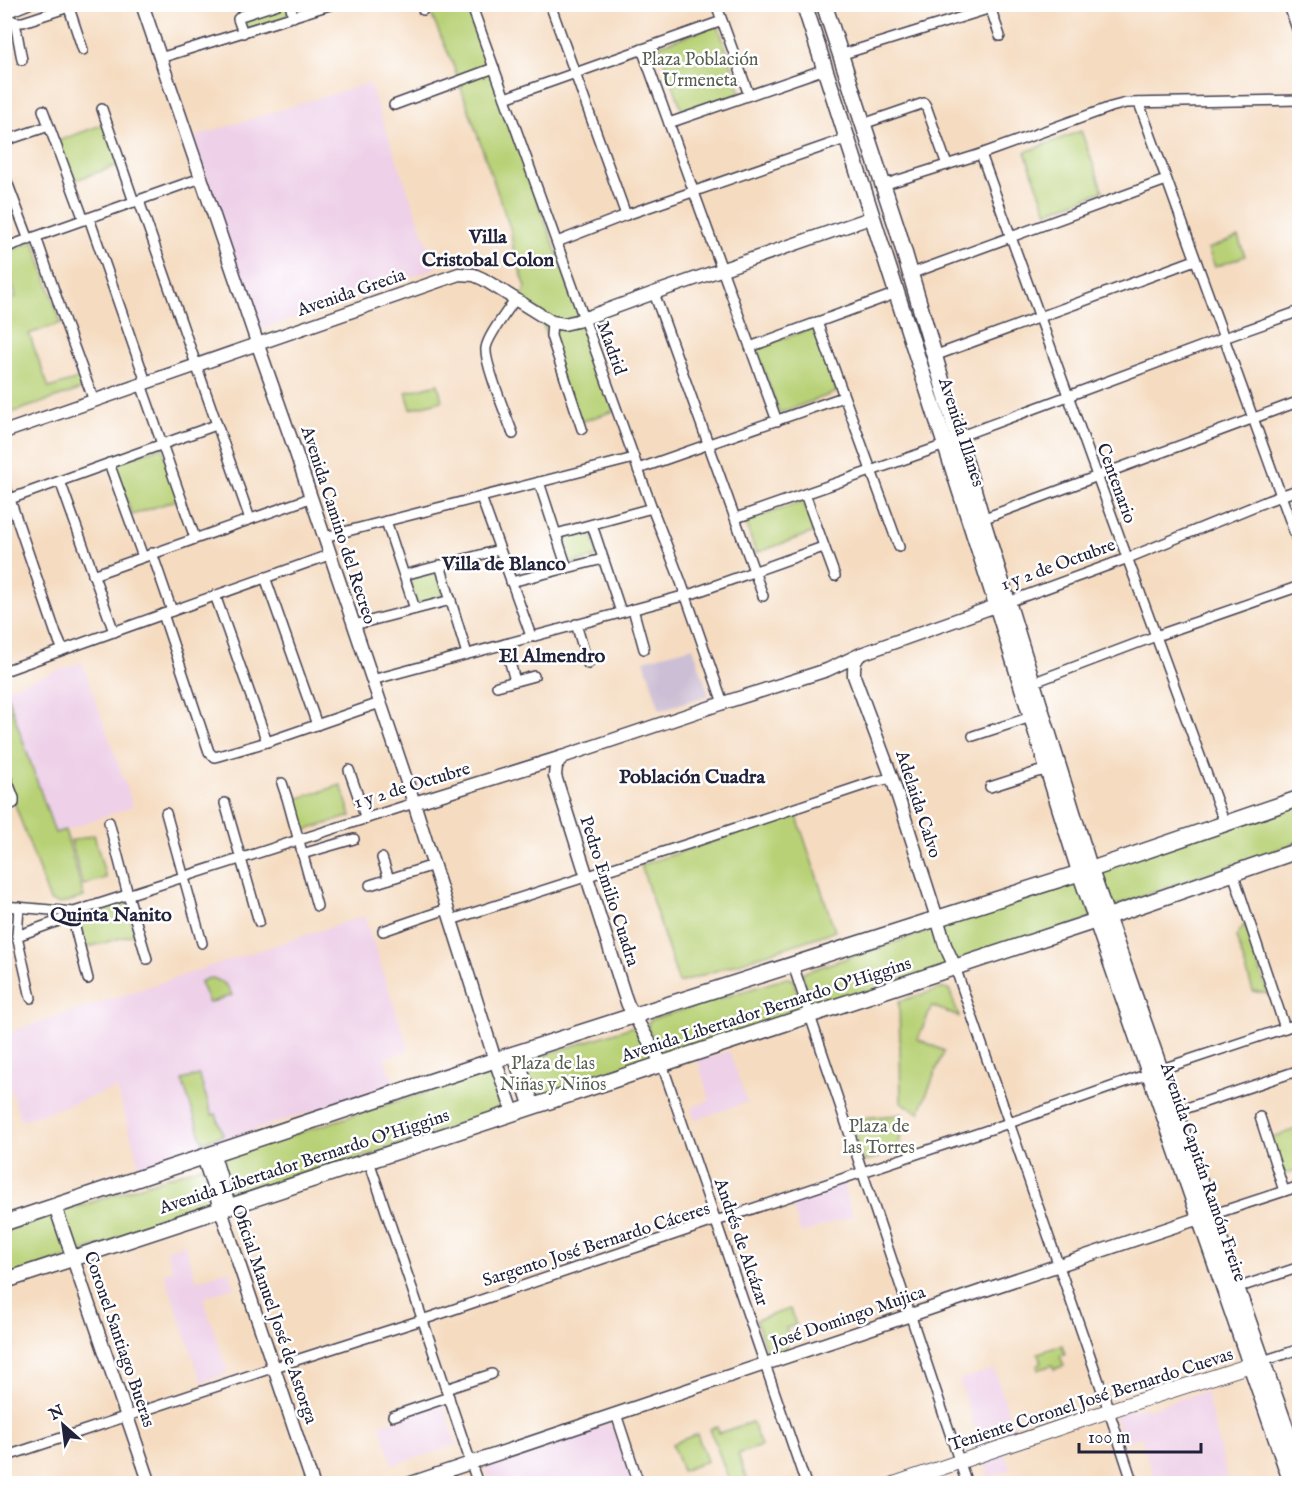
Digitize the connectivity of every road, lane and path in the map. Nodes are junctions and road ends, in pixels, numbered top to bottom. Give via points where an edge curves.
1 (29, 4) edge
2 (78, 4) edge
3 (142, 4) edge
4 (278, 4) edge
5 (290, 4) edge
6 (333, 4) edge
7 (471, 4) edge
8 (549, 4) edge
9 (716, 4) edge
10 (804, 4) edge
11 (824, 4) edge
12 (1290, 4) edge
13 (990, 6) edge
14 (69, 8) junction
15 (54, 9) edge
16 (4, 15) edge
17 (293, 17) junction
18 (722, 21) junction
19 (15, 22) junction
20 (243, 33) junction
21 (1299, 33) edge
22 (1000, 36) dead end
23 (642, 49) junction
24 (83, 50) dead end
25 (840, 55) junction
26 (160, 58) junction
27 (22, 60) dead end
28 (494, 68) junction
29 (825, 69) junction
30 (574, 74) junction
31 (749, 95) junction
32 (505, 98) junction
33 (1299, 100) edge
34 (1139, 103) junction
35 (394, 105) dead end
36 (102, 109) dead end
37 (43, 110) dead end
38 (669, 123) junction
39 (49, 126) junction
40 (865, 129) junction
41 (848, 138) junction
42 (4, 141) edge
43 (981, 154) junction
44 (946, 165) junction
45 (858, 171) junction
46 (201, 178) junction
47 (5, 179) edge
48 (1166, 180) junction
49 (883, 185) junction
50 (693, 191) junction
51 (136, 202) junction
52 (626, 215) junction
53 (873, 217) junction
54 (87, 219) junction
55 (898, 231) junction
56 (1011, 237) junction
57 (33, 238) junction
58 (557, 242) junction
59 (4, 248) edge
60 (1195, 260) junction
61 (889, 267) junction
62 (908, 267) junction
63 (722, 270) junction
64 (654, 292) junction
65 (897, 293) junction
66 (515, 299) junction
67 (1299, 311) edge
68 (1040, 317) junction
69 (584, 318) junction
70 (552, 322) junction
71 (817, 322) junction
72 (1224, 338) junction
73 (258, 344) junction
74 (750, 347) junction
75 (934, 356) junction
76 (195, 365) junction
77 (144, 383) junction
78 (843, 397) junction
79 (1069, 397) junction
80 (94, 401) junction
81 (1299, 401) edge
82 (1252, 418) junction
83 (777, 421) junction
84 (216, 424) junction
85 (582, 429) dead end
86 (4, 432) edge
87 (513, 434) dead end
88 (952, 441) junction
89 (162, 444) junction
90 (709, 444) junction
91 (634, 458) junction
92 (109, 463) junction
93 (638, 469) junction
94 (870, 471) junction
95 (1098, 477) junction
96 (60, 481) junction
97 (4, 482) edge
98 (539, 482) junction
99 (1299, 489) edge
100 (805, 494) junction
101 (1281, 496) junction
102 (310, 497) junction
103 (481, 497) junction
104 (10, 499) junction
105 (652, 508) junction
106 (735, 518) junction
107 (250, 519) junction
108 (982, 519) junction
109 (386, 521) junction
110 (592, 525) junction
111 (556, 534) junction
112 (324, 537) junction
113 (195, 538) junction
114 (823, 547) junction
115 (898, 547) dead end
116 (1299, 548) edge
117 (500, 550) junction
118 (148, 555) junction
119 (329, 555) junction
120 (1128, 558) junction
121 (603, 559) junction
122 (440, 565) junction
123 (567, 568) junction
124 (755, 572) junction
125 (404, 574) junction
126 (93, 575) junction
127 (835, 576) dead end
128 (266, 578) junction
129 (511, 582) junction
130 (1299, 586) edge
131 (215, 595) junction
132 (684, 595) junction
133 (763, 597) dead end
134 (451, 600) junction
135 (1003, 604) junction
136 (415, 609) junction
137 (633, 609) junction
138 (168, 612) junction
139 (621, 612) junction
140 (576, 624) junction
141 (354, 625) junction
142 (114, 632) junction
143 (531, 636) junction
144 (1156, 636) junction
145 (505, 644) junction
146 (644, 649) dead end
147 (63, 650) junction
148 (467, 654) junction
149 (861, 654) junction
150 (588, 664) dead end
151 (827, 670) junction
152 (4, 671) edge
153 (534, 676) dead end
154 (854, 676) junction
155 (372, 680) junction
156 (515, 681) junction
157 (1032, 682) junction
158 (497, 686) dead end
159 (380, 703) junction
160 (723, 703) junction
161 (1031, 717) junction
162 (317, 725) junction
163 (973, 736) dead end
164 (267, 742) junction
165 (562, 757) junction
166 (538, 765) junction
167 (349, 770) dead end
168 (1048, 771) junction
169 (4, 772) edge
170 (555, 776) junction
171 (892, 778) junction
172 (282, 783) dead end
173 (990, 787) dead end
174 (1299, 798) edge
175 (225, 803) dead end
176 (414, 803) junction
177 (4, 808) edge
178 (166, 813) dead end
179 (366, 819) junction
180 (110, 822) dead end
181 (1225, 824) junction
182 (354, 839) dead end
183 (298, 840) junction
184 (1299, 850) edge
185 (302, 854) junction
186 (242, 858) junction
187 (382, 858) dead end
188 (434, 865) junction
189 (1085, 871) junction
190 (1233, 873) junction
191 (184, 877) junction
192 (587, 877) junction
193 (389, 879) junction
194 (369, 885) dead end
195 (128, 895) junction
196 (4, 906) edge
197 (317, 906) dead end
198 (19, 907) junction
199 (72, 914) junction
200 (449, 914) junction
201 (937, 918) junction
202 (1102, 919) junction
203 (259, 922) dead end
204 (383, 931) dead end
205 (16, 936) junction
206 (202, 943) dead end
207 (147, 959) dead end
208 (794, 965) junction
209 (955, 967) junction
210 (88, 980) dead end
211 (31, 998) dead end
212 (809, 1015) junction
213 (635, 1016) junction
214 (1299, 1023) edge
215 (1285, 1028) junction
216 (515, 1054) junction
217 (495, 1060) junction
218 (662, 1064) junction
219 (1299, 1070) edge
220 (1155, 1072) junction
221 (532, 1106) junction
222 (513, 1112) junction
223 (1175, 1112) junction
224 (1260, 1118) dead end
225 (1009, 1123) junction
226 (207, 1155) junction
227 (369, 1161) junction
228 (862, 1172) junction
229 (1299, 1186) edge
230 (1284, 1191) junction
231 (55, 1206) junction
232 (224, 1208) junction
233 (1205, 1216) junction
234 (716, 1221) junction
235 (4, 1222) edge
236 (73, 1258) junction
237 (1059, 1266) junction
238 (1299, 1267) edge
239 (4, 1281) edge
240 (1237, 1288) junction
241 (910, 1315) junction
242 (423, 1319) junction
243 (1299, 1349) edge
244 (1257, 1363) junction
245 (765, 1364) junction
246 (274, 1368) junction
247 (492, 1374) dead end
248 (448, 1393) junction
249 (1109, 1411) junction
250 (616, 1414) junction
251 (393, 1416) dead end
252 (128, 1417) junction
253 (4, 1457) edge
254 (471, 1462) junction
255 (960, 1462) junction
256 (1299, 1469) edge
257 (150, 1484) edge
258 (313, 1484) edge
259 (408, 1484) edge
260 (478, 1484) edge
261 (639, 1484) edge
262 (806, 1484) edge
263 (894, 1484) edge
264 (967, 1484) edge
265 (1133, 1484) edge
266 (1292, 1484) edge

1 - 16 street
2 - 14 street
3 - 26 street, Avenida Camino del Recreo
4 - 20 street via 240,16
5 - 17 street
6 - 17 street
7 - 28 street, Madrid
8 - 30 street
9 - 18 street
10 - 29 main road, Avenida Illanes
11 - 25 main road, Avenida Illanes
12 - 21 street
13 - 22 street
13 - 25 street
14 - 15 street
14 - 24 street
15 - 19 street
16 - 19 street
17 - 20 street
18 - 23 street
18 - 31 street
19 - 27 street
20 - 26 street
23 - 30 street
23 - 38 street
25 - 40 main road, Avenida Illanes
26 - 46 street, Avenida Camino del Recreo
28 - 32 street, Madrid
28 - 35 street
29 - 31 street
29 - 41 main road, Avenida Illanes
30 - 32 street
30 - 52 street
31 - 38 street
32 - 58 street, Madrid
33 - 34 street
34 - 43 street via 1114,106
34 - 48 street
36 - 51 street
37 - 39 street
38 - 50 street
39 - 42 street
39 - 54 street
40 - 41 main road
40 - 44 street via 924,103
40 - 49 main road, Avenida Illanes
41 - 45 main road, Avenida Illanes
41 - 50 street
43 - 44 street
43 - 56 street, Centenario
44 - 49 street
45 - 49 main road via 874,184
45 - 53 main road, Avenida Illanes
46 - 51 street
46 - 73 street, Avenida Camino del Recreo
47 - 57 street
48 - 56 street
48 - 60 street
49 - 55 main road, Avenida Illanes
50 - 52 street
50 - 63 street
51 - 54 street
51 - 76 street
52 - 58 street
53 - 55 main road via 882,218
53 - 61 main road, Avenida Illanes
53 - 63 street
54 - 57 street
54 - 77 street
55 - 62 main road, Avenida Illanes
56 - 62 street
56 - 68 street, Centenario
57 - 59 street
57 - 80 street
58 - 69 street, Madrid
60 - 68 street
60 - 72 street
61 - 62 main road
61 - 65 main road, Avenida Illanes
62 - 75 main road, Avenida Illanes
63 - 64 street
63 - 74 street
64 - 69 street
64 - 90 street
65 - 71 street
65 - 88 main road, Avenida Illanes
66 - 70 street, Avenida Grecia
66 - 73 street, Avenida Grecia via 483,279 459,274
66 - 87 street via 486,349
67 - 72 street
68 - 75 street
68 - 79 street, Centenario
69 - 70 street via 564,324
69 - 91 street, Madrid
70 - 85 street via 551,336
71 - 74 street
71 - 78 street
72 - 79 street
72 - 82 street
73 - 76 street, Avenida Grecia
73 - 102 street, Avenida Camino del Recreo
74 - 83 street
75 - 88 main road, Avenida Illanes
76 - 77 street, Avenida Grecia
76 - 84 street
77 - 80 street, Avenida Grecia
77 - 89 street
78 - 83 street
78 - 94 street
79 - 88 street
79 - 95 street, Centenario
80 - 86 street, Avenida Grecia
81 - 82 street
82 - 95 street
82 - 101 street
83 - 90 street
84 - 89 street
84 - 107 street
88 - 94 street
88 - 108 main road, Avenida Illanes
88 - 135 main road, Avenida Illanes
89 - 92 street
89 - 113 street
90 - 93 street
90 - 106 street
91 - 93 street, Madrid
91 - 98 street
92 - 96 street
92 - 118 street
93 - 105 street, Madrid
94 - 100 street
94 - 115 street
95 - 108 street
95 - 120 street, Centenario
96 - 104 street
96 - 126 street
97 - 104 street
98 - 103 street
98 - 111 street
99 - 101 street, 1 y 2 de Octubre
100 - 106 street
100 - 114 street
101 - 116 street
101 - 120 street, 1 y 2 de Octubre
102 - 107 street
102 - 112 street, Avenida Camino del Recreo
103 - 109 street
103 - 117 street
104 - 147 street
105 - 110 street
105 - 132 street, Madrid
106 - 124 street
107 - 113 street
108 - 135 main road, Avenida Illanes
109 - 112 street
109 - 125 street
110 - 111 street
110 - 121 street
111 - 123 street
112 - 119 street, Avenida Camino del Recreo
113 - 118 street
114 - 124 street
114 - 127 street
117 - 122 street
117 - 129 street
118 - 126 street
118 - 138 street
119 - 128 street
119 - 141 street, Avenida Camino del Recreo
120 - 135 street, 1 y 2 de Octubre
120 - 144 street, Centenario
121 - 123 street
121 - 139 street
122 - 125 street
122 - 134 street
123 - 129 street
124 - 132 street
124 - 133 street
125 - 136 street
126 - 142 street
128 - 131 street
128 - 162 street
129 - 143 street
130 - 144 street
131 - 138 street
131 - 164 street
132 - 137 street
132 - 160 street, Madrid
134 - 136 street
134 - 148 street
135 - 149 street, 1 y 2 de Octubre
135 - 157 main road, Avenida Illanes
135 - 161 main road, Avenida Illanes
136 - 141 street
137 - 139 street
137 - 146 street
138 - 142 street
138 - 164 street via 212,755
139 - 140 street
140 - 143 street
140 - 150 street
141 - 155 street, Avenida Camino del Recreo
142 - 147 street
143 - 145 street
144 - 157 street
144 - 181 street, Centenario
145 - 148 street
145 - 156 street
147 - 152 street
148 - 155 street
149 - 151 street, 1 y 2 de Octubre
149 - 154 street via 854,664
151 - 154 street via 843,670
151 - 160 street, 1 y 2 de Octubre
153 - 156 street
154 - 171 street, Adelaida Calvo
155 - 159 street, Avenida Camino del Recreo
156 - 158 street
157 - 189 main road, Avenida Illanes
159 - 162 street
159 - 176 street, Avenida Camino del Recreo
160 - 165 street, 1 y 2 de Octubre
161 - 163 street
161 - 168 main road, Avenida Illanes
162 - 164 street
165 - 166 street, 1 y 2 de Octubre
165 - 170 street
166 - 170 street
166 - 176 street, 1 y 2 de Octubre
167 - 179 street
168 - 173 street
168 - 189 main road, Avenida Illanes
169 - 177 street via 14,798 14,803
170 - 192 street, Pedro Emilio Cuadra
171 - 192 street
171 - 201 street, Adelaida Calvo
172 - 183 street
174 - 181 main road, Avenida Libertador Bernardo O'Higgins
175 - 186 street
176 - 179 street, 1 y 2 de Octubre
176 - 188 street, Avenida Camino del Recreo
178 - 191 street
179 - 183 street, 1 y 2 de Octubre
180 - 195 street
181 - 189 main road, Avenida Libertador Bernardo O'Higgins
182 - 185 street
183 - 185 street
183 - 186 street, 1 y 2 de Octubre
184 - 190 main road, Avenida Libertador Bernardo O'Higgins
185 - 197 street
186 - 191 street, 1 y 2 de Octubre
186 - 203 street
187 - 193 street
188 - 193 street
188 - 200 street, Avenida Camino del Recreo
189 - 201 main road, Avenida Libertador Bernardo O'Higgins
189 - 202 main road, Avenida Capitán Ramón Freire
190 - 202 main road, Avenida Libertador Bernardo O'Higgins
190 - 215 street
191 - 195 street, 1 y 2 de Octubre
191 - 206 street
192 - 200 street
192 - 213 street, Pedro Emilio Cuadra via 628,1005
193 - 194 street
195 - 199 street, 1 y 2 de Octubre
195 - 207 street
196 - 198 street, 1 y 2 de Octubre
198 - 199 street, 1 y 2 de Octubre
198 - 205 street
199 - 205 street
199 - 210 street
200 - 204 street
200 - 217 street, Avenida Camino del Recreo
201 - 208 main road, Avenida Libertador Bernardo O'Higgins
201 - 209 street, Adelaida Calvo
202 - 209 main road, Avenida Libertador Bernardo O'Higgins
202 - 220 main road, Avenida Capitán Ramón Freire
205 - 211 street
208 - 212 street
208 - 213 main road, Avenida Libertador Bernardo O'Higgins
209 - 212 main road, Avenida Libertador Bernardo O'Higgins
209 - 225 street
212 - 218 main road, Avenida Libertador Bernardo O'Higgins
212 - 228 street
213 - 216 main road, Avenida Libertador Bernardo O'Higgins
213 - 218 street, Andrés de Alcázar
214 - 215 street, Sargento José Bernardo Cáceres
215 - 220 street, Sargento José Bernardo Cáceres
216 - 217 main road, Avenida Libertador Bernardo O'Higgins
216 - 221 main road
217 - 222 street, Avenida Camino del Recreo
217 - 226 main road, Avenida Libertador Bernardo O'Higgins
218 - 221 main road, Avenida Libertador Bernardo O'Higgins
218 - 234 street, Andrés de Alcázar
219 - 223 street
220 - 223 main road, Avenida Capitán Ramón Freire
220 - 225 street, Sargento José Bernardo Cáceres
220 - 233 main road, Avenida Capitán Ramón Freire
221 - 222 main road, Avenida Libertador Bernardo O'Higgins
222 - 227 main road, Avenida Libertador Bernardo O'Higgins
223 - 233 main road, Avenida Capitán Ramón Freire
224 - 230 street
225 - 228 street, Sargento José Bernardo Cáceres
225 - 237 street
226 - 231 main road, Avenida Libertador Bernardo O'Higgins
226 - 232 main road
227 - 232 main road, Avenida Libertador Bernardo O'Higgins
227 - 242 street
228 - 234 street, Sargento José Bernardo Cáceres
228 - 241 street
229 - 230 street, José Domingo Mujica
230 - 233 street, José Domingo Mujica
231 - 235 main road, Avenida Libertador Bernardo O'Higgins
231 - 236 street, Coronel Santiago Bueras
232 - 236 main road, Avenida Libertador Bernardo O'Higgins
232 - 246 street, Oficial Manuel José de Astorga
233 - 237 street, José Domingo Mujica
233 - 240 main road, Avenida Capitán Ramón Freire
233 - 244 main road, Avenida Capitán Ramón Freire
234 - 242 street, Sargento José Bernardo Cáceres
234 - 245 street, Andrés de Alcázar
236 - 239 main road, Avenida Libertador Bernardo O'Higgins
236 - 252 street, Coronel Santiago Bueras
237 - 241 street, José Domingo Mujica
237 - 249 street
238 - 240 street
240 - 244 main road, Avenida Capitán Ramón Freire
241 - 245 street, José Domingo Mujica
241 - 255 street
242 - 246 street, Sargento José Bernardo Cáceres
242 - 248 street
243 - 244 street, Teniente Coronel José Bernardo Cuevas
244 - 249 main road, Teniente Coronel José Bernardo Cuevas
244 - 256 main road, Avenida Capitán Ramón Freire
244 - 266 main road, Avenida Capitán Ramón Freire
245 - 250 street, José Domingo Mujica
245 - 262 street, Andrés de Alcázar
246 - 252 street, Sargento José Bernardo Cáceres
246 - 258 street, Oficial Manuel José de Astorga
247 - 248 street
248 - 251 street
248 - 254 street
249 - 255 main road, Teniente Coronel José Bernardo Cuevas
249 - 265 street
250 - 254 street, José Domingo Mujica
250 - 261 street
252 - 253 street, Sargento José Bernardo Cáceres
252 - 257 street, Coronel Santiago Bueras
254 - 259 street, José Domingo Mujica
254 - 260 street
255 - 263 main road, Teniente Coronel José Bernardo Cuevas
255 - 264 street

